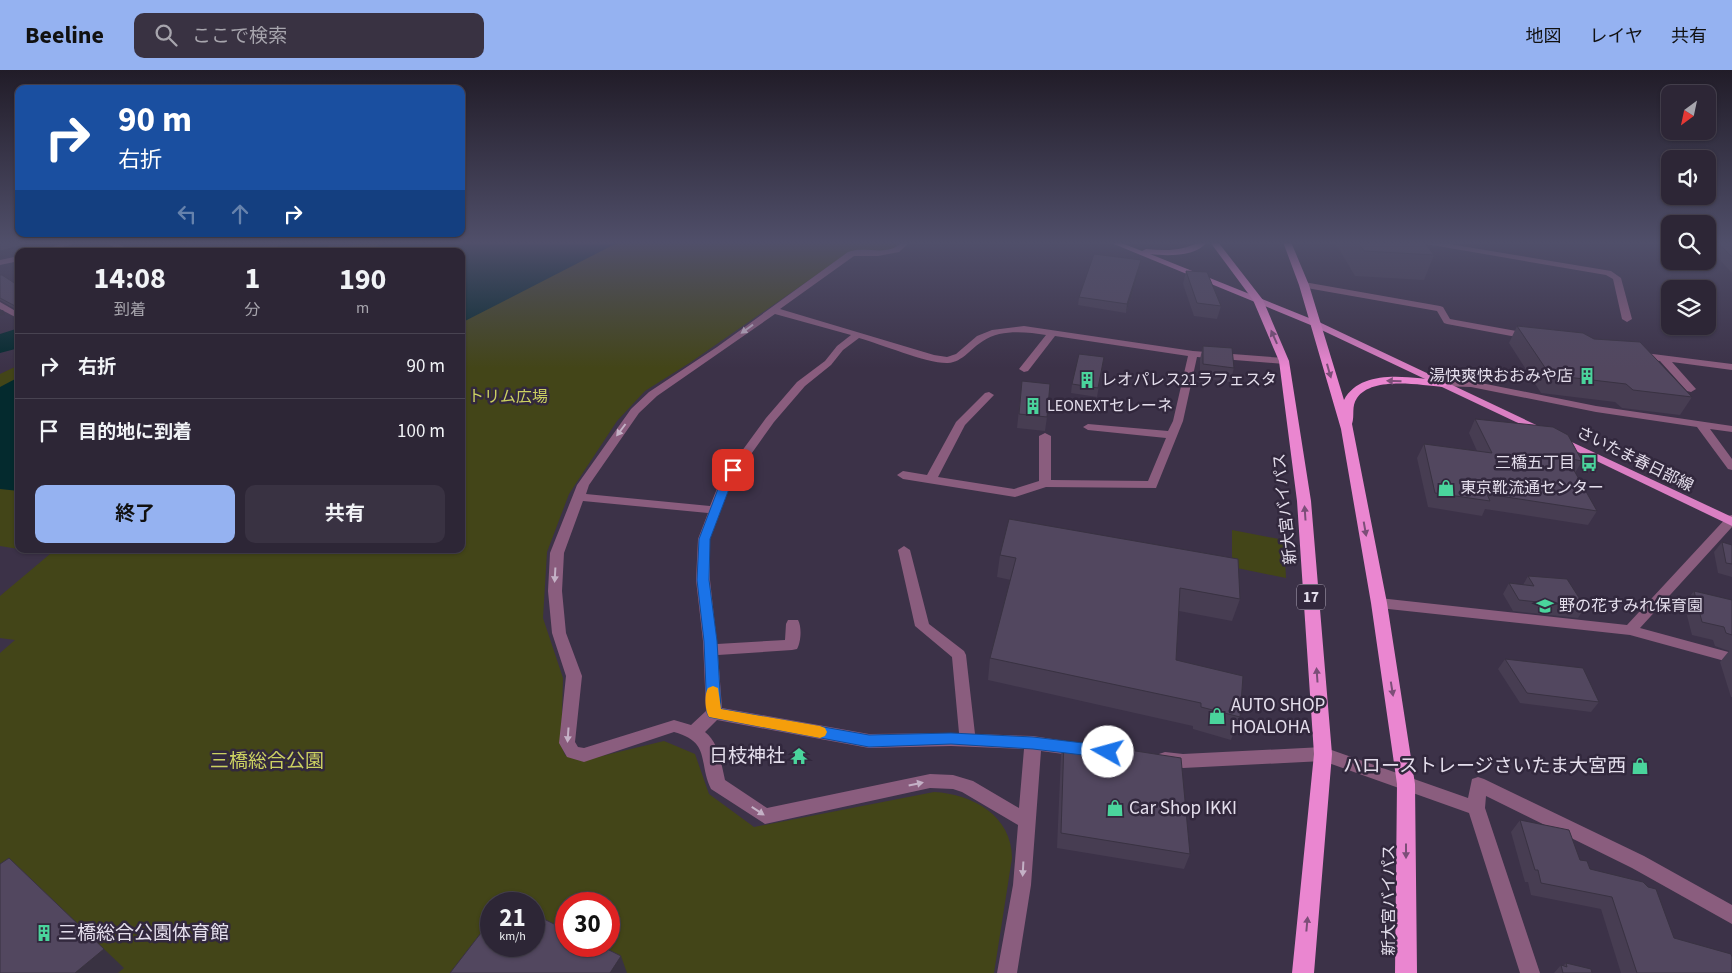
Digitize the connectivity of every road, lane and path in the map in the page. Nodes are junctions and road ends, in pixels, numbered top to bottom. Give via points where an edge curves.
1 (808, 284) edge
2 (1219, 284) edge
3 (1246, 284) edge
4 (1618, 284) edge
5 (1304, 285) joint
6 (1258, 300) junction
7 (0, 305) edge
8 (772, 310) junction
9 (15, 314) edge
10 (1626, 319) dead end
11 (1316, 324) junction
12 (1054, 333) junction
13 (858, 334) junction
14 (1540, 339) edge
15 (1625, 353) edge
16 (1193, 354) junction
17 (1663, 358) junction
18 (1284, 361) junction
19 (1732, 367) edge
20 (1024, 369) dead end
21 (1443, 384) junction
22 (1691, 390) dead end
23 (989, 395) dead end
24 (1701, 425) junction
25 (1088, 427) dead end
26 (1346, 429) junction
27 (1732, 429) edge
28 (1172, 435) junction
29 (1045, 436) dead end
30 (1732, 467) edge
31 (903, 475) dead end
32 (931, 479) junction
33 (1044, 484) junction
34 (578, 498) junction
35 (715, 510) junction
36 (1731, 521) edge
37 (904, 550) dead end
38 (1379, 603) junction
39 (793, 624) dead end
40 (1630, 630) junction
41 (710, 650) junction
42 (1732, 658) edge
43 (714, 713) junction
44 (694, 732) junction
45 (968, 740) junction
46 (1033, 743) junction
47 (1089, 750) edge
48 (1322, 754) junction
49 (1146, 757) edge
50 (1406, 784) junction
51 (1476, 808) junction
52 (1026, 821) junction
53 (1732, 915) edge
54 (1006, 973) edge
55 (1303, 973) edge
56 (1406, 973) edge
57 (1530, 973) edge

1 - 8 street
2 - 6 main road, さいたま春日部線
3 - 6 highway, 新大宮バイパス / 17
4 - 10 street
5 - 11 highway, 新大宮バイパス
5 - 14 street via 1440,309 1447,321
6 - 11 main road, さいたま春日部線
18 -> 6 highway, 新大宮バイパス / 17
7 - 9 street
8 - 13 street
8 -> 34 street via 653,394 635,411 583,485
11 - 21 main road, さいたま春日部線
11 -> 26 highway, 新大宮バイパス
12 - 13 street via 1024,329 995,332 980,338 959,356 948,360
12 - 16 street
12 - 20 street
13 - 35 street via 801,384 770,420 726,481
15 - 17 street
16 - 18 street
16 - 28 street
17 - 19 street
17 - 22 street
48 -> 18 highway, 新大宮バイパス / 17 via 1304,501
21 - 24 street via 1471,384 1596,409
21 -> 26 highway via 1389,380 1367,385 1347,406
21 - 36 main road, さいたま春日部線
23 - 32 street via 960,424
24 - 27 street
24 - 30 street
25 - 28 street
26 -> 38 highway, 新大宮バイパス
28 - 33 street via 1152,485
29 - 33 street
31 - 32 street
32 - 33 street via 1015,493
34 - 35 street
34 -> 44 street via 557,553 555,582 559,633 574,676 567,743 572,752 584,755 674,726
35 - 41 street via 704,539 703,580
36 - 40 street
37 - 45 street via 922,626 959,656
38 - 40 street
38 -> 50 highway, 新大宮バイパス
39 - 41 street via 792,644
40 - 42 street
41 - 43 street
43 - 44 street
43 - 45 street via 869,741
44 -> 52 street via 708,744 717,784 766,816 930,781 967,786
45 - 46 street
46 - 47 street
46 - 52 street
48 - 49 street via 1183,761
48 - 50 street
55 -> 48 highway, 新大宮バイパス / 17
50 - 51 street
50 -> 56 highway, 新大宮バイパス
51 - 53 street via 1478,784 1638,862
51 - 57 street
52 -> 54 street via 1022,885

